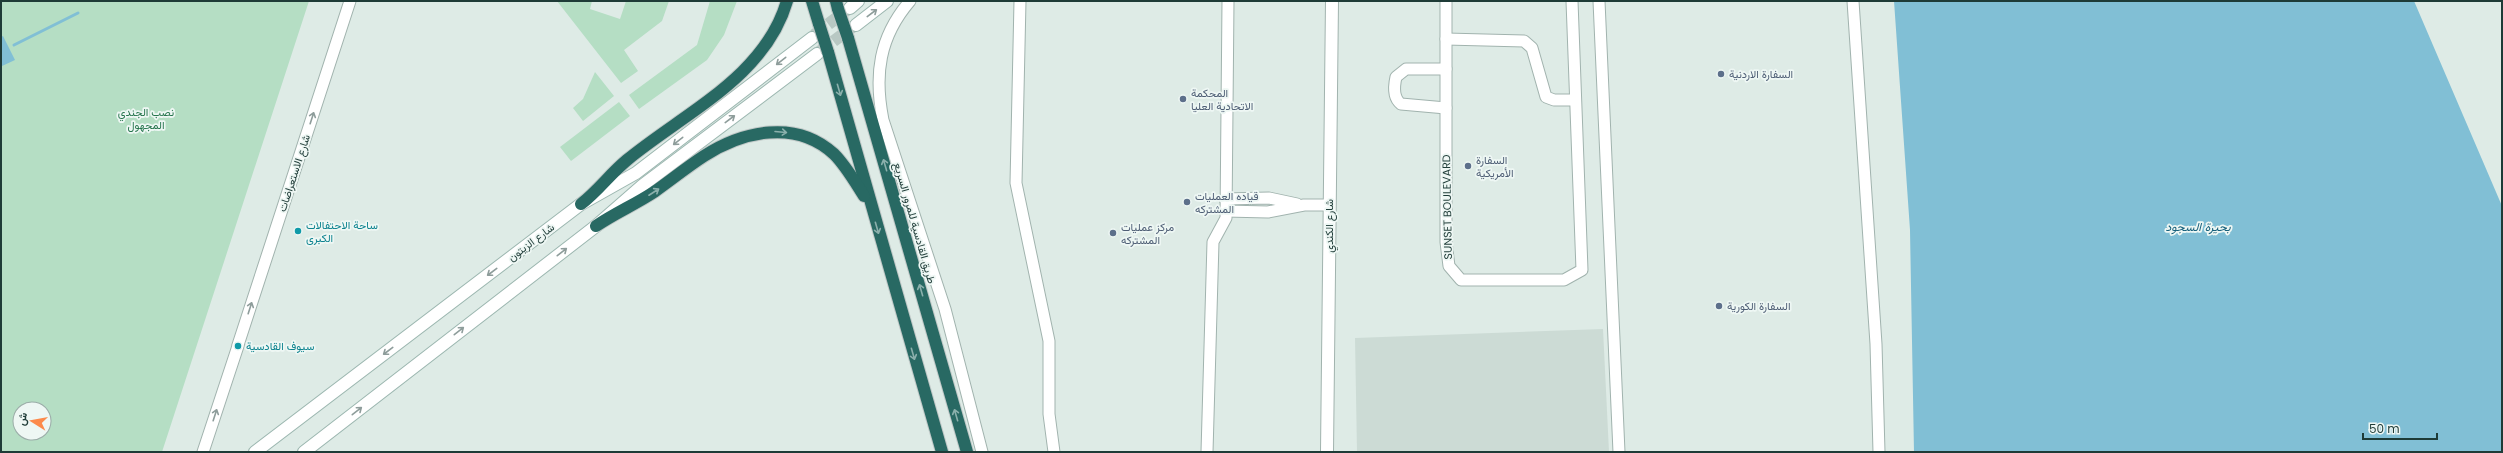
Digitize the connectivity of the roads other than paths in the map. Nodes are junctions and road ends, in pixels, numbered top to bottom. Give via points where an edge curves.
1 (350, 1) edge
2 (787, 1) edge
3 (812, 1) edge
4 (887, 1) edge
5 (910, 1) edge
6 (1020, 1) edge
7 (1228, 1) edge
8 (1332, 1) edge
9 (1446, 1) edge
10 (1572, 1) edge
11 (1599, 1) edge
12 (1853, 1) edge
13 (845, 5) edge
14 (856, 25) tunnel mouth
15 (812, 38) tunnel mouth
16 (1446, 39) junction
17 (823, 53) junction
18 (1446, 69) junction
19 (1575, 100) junction
20 (1446, 108) junction
21 (597, 195) junction
22 (1225, 199) junction
23 (581, 204) junction
24 (1304, 205) junction
25 (1329, 205) junction
26 (872, 210) junction
27 (613, 211) junction
28 (1225, 211) junction
29 (596, 226) junction
30 (340, 425) junction
31 (203, 452) edge
32 (255, 452) edge
33 (304, 452) edge
34 (317, 452) edge
35 (942, 452) edge
36 (967, 452) edge
37 (982, 452) edge
38 (1054, 452) edge
39 (1207, 452) edge
40 (1327, 452) edge
41 (1619, 452) edge
42 (1879, 452) edge

31 -> 1 street, شارع الاستعراضات
2 - 23 highway via 775,33 745,70 626,161
3 - 17 highway, bridge via 819,24
14 -> 4 main road
5 - 37 street via 892,26 886,40 877,77 878,98 945,309
6 - 38 street via 1016,183 1049,341 1049,414
7 - 22 street
8 - 25 main road, شارع الكندي
9 - 16 street, SUNSET BOULEVARD
10 - 19 street, SUNSET BOULEVARD
11 - 41 street
12 - 42 street via 1876,336
36 -> 13 highway, طريق القادسية للمرور السريع, bridge via 848,38
15 -> 21 main road, شارع الزيتون via 636,173
16 - 18 street, SUNSET BOULEVARD
16 - 19 street via 1524,41 1532,48 1546,97 1554,100
17 -> 26 highway
27 -> 17 main road via 643,184
18 - 20 street, SUNSET BOULEVARD
18 - 20 street via 1406,69 1396,77 1395,87 1401,104
19 - 20 street, SUNSET BOULEVARD via 1582,270 1564,280 1462,280 1449,266 1446,242
21 - 23 main road, شارع الزيتون
21 - 27 main road via 612,190 620,192 620,201
22 - 24 street via 1268,198
22 - 28 street
23 -> 32 main road, شارع الزيتون
24 - 25 street
24 - 28 street via 1268,212
25 - 40 main road, شارع الكندي
29 -> 26 highway via 653,193 718,148 740,137 760,132 782,132 820,144 845,167
26 -> 35 highway
27 - 29 main road
28 - 39 street via 1226,218 1213,242
30 -> 29 main road
30 - 33 main road
30 - 34 main road

